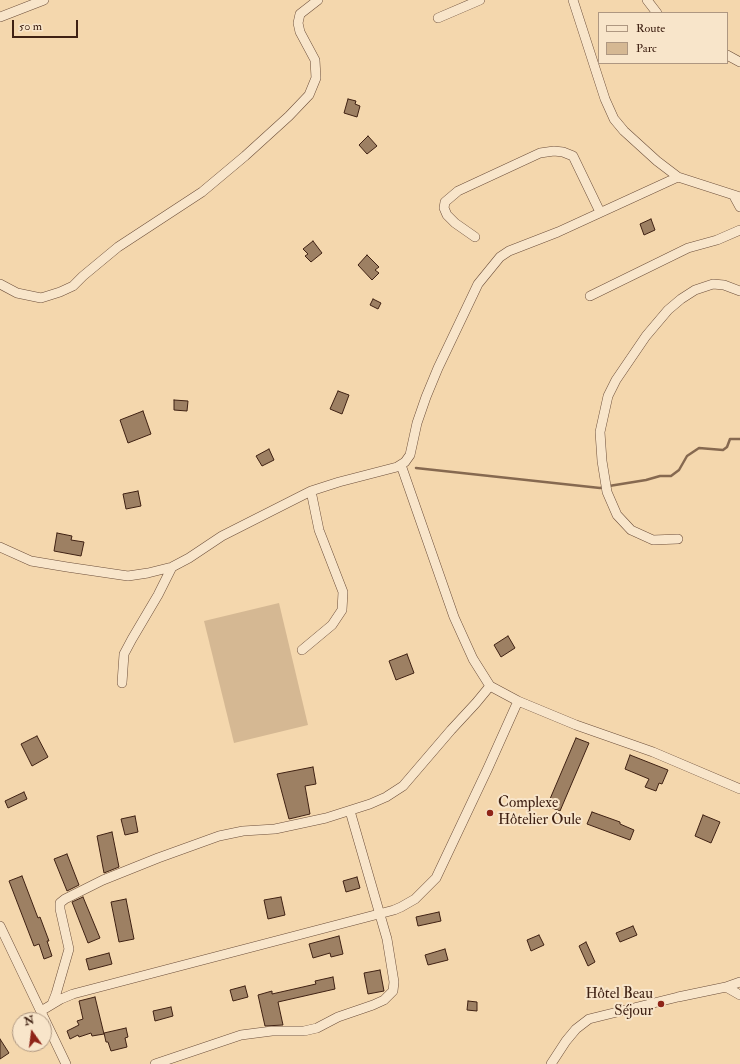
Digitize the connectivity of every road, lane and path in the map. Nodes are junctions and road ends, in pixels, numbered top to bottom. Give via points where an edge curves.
1 (44, 0) edge
2 (318, 0) edge
3 (480, 0) edge
4 (574, 0) edge
5 (647, 0) edge
6 (656, 12) edge
7 (0, 17) edge
8 (438, 18) dead end
9 (728, 56) edge
10 (740, 62) edge
11 (678, 177) junction
12 (737, 196) edge
13 (740, 207) edge
14 (600, 212) junction
15 (740, 230) edge
16 (475, 237) dead end
17 (0, 284) edge
18 (740, 291) edge
19 (590, 296) dead end
20 (401, 464) junction
21 (311, 491) junction
22 (678, 539) dead end
23 (0, 547) edge
24 (172, 567) junction
25 (302, 650) dead end
26 (122, 683) dead end
27 (490, 686) junction
28 (518, 701) junction
29 (740, 789) edge
30 (350, 811) junction
31 (380, 913) junction
32 (0, 926) edge
33 (740, 982) edge
34 (726, 987) junction
35 (740, 995) edge
36 (52, 1004) junction
37 (41, 1011) junction
38 (66, 1064) edge
39 (155, 1064) edge
40 (551, 1064) edge

1 - 7 street
2 - 17 street via 300,14 298,23 315,60 316,78 309,95 245,156 202,192 118,247 73,286 40,298 17,293
3 - 8 street
4 - 11 street via 605,99 614,119 656,161
5 - 6 street
9 - 10 street
11 - 12 street
11 - 14 street
12 - 13 street
14 - 16 street via 573,156 554,151 540,153 458,191 446,202 444,208 455,224
14 - 20 street via 510,251 492,265 478,284 438,368 426,397 410,455
15 - 19 street via 688,248
18 - 22 street via 713,284 695,290 681,299 646,336 608,396 600,432 602,461 607,492 617,515 631,530 653,540
20 - 21 street
20 - 27 street via 454,617 473,659
21 - 24 street via 222,536
21 - 25 street via 319,530 343,592 342,610 332,625
23 - 24 street via 31,561 128,576
24 - 26 street via 124,654
27 - 28 street
27 - 30 street via 403,786 386,797
28 - 29 street via 653,752
28 - 31 street via 436,878 414,899 401,907
30 - 31 street
30 - 36 street via 275,829 219,836 103,880 65,899 60,903 60,909 69,949
31 - 36 street via 73,994
31 - 39 street via 388,938 394,982 393,992 384,1000 352,1011 317,1028 241,1035
32 - 37 street
33 - 34 street
34 - 35 street
34 - 40 street via 589,1019 576,1029
36 - 37 street
37 - 38 street

